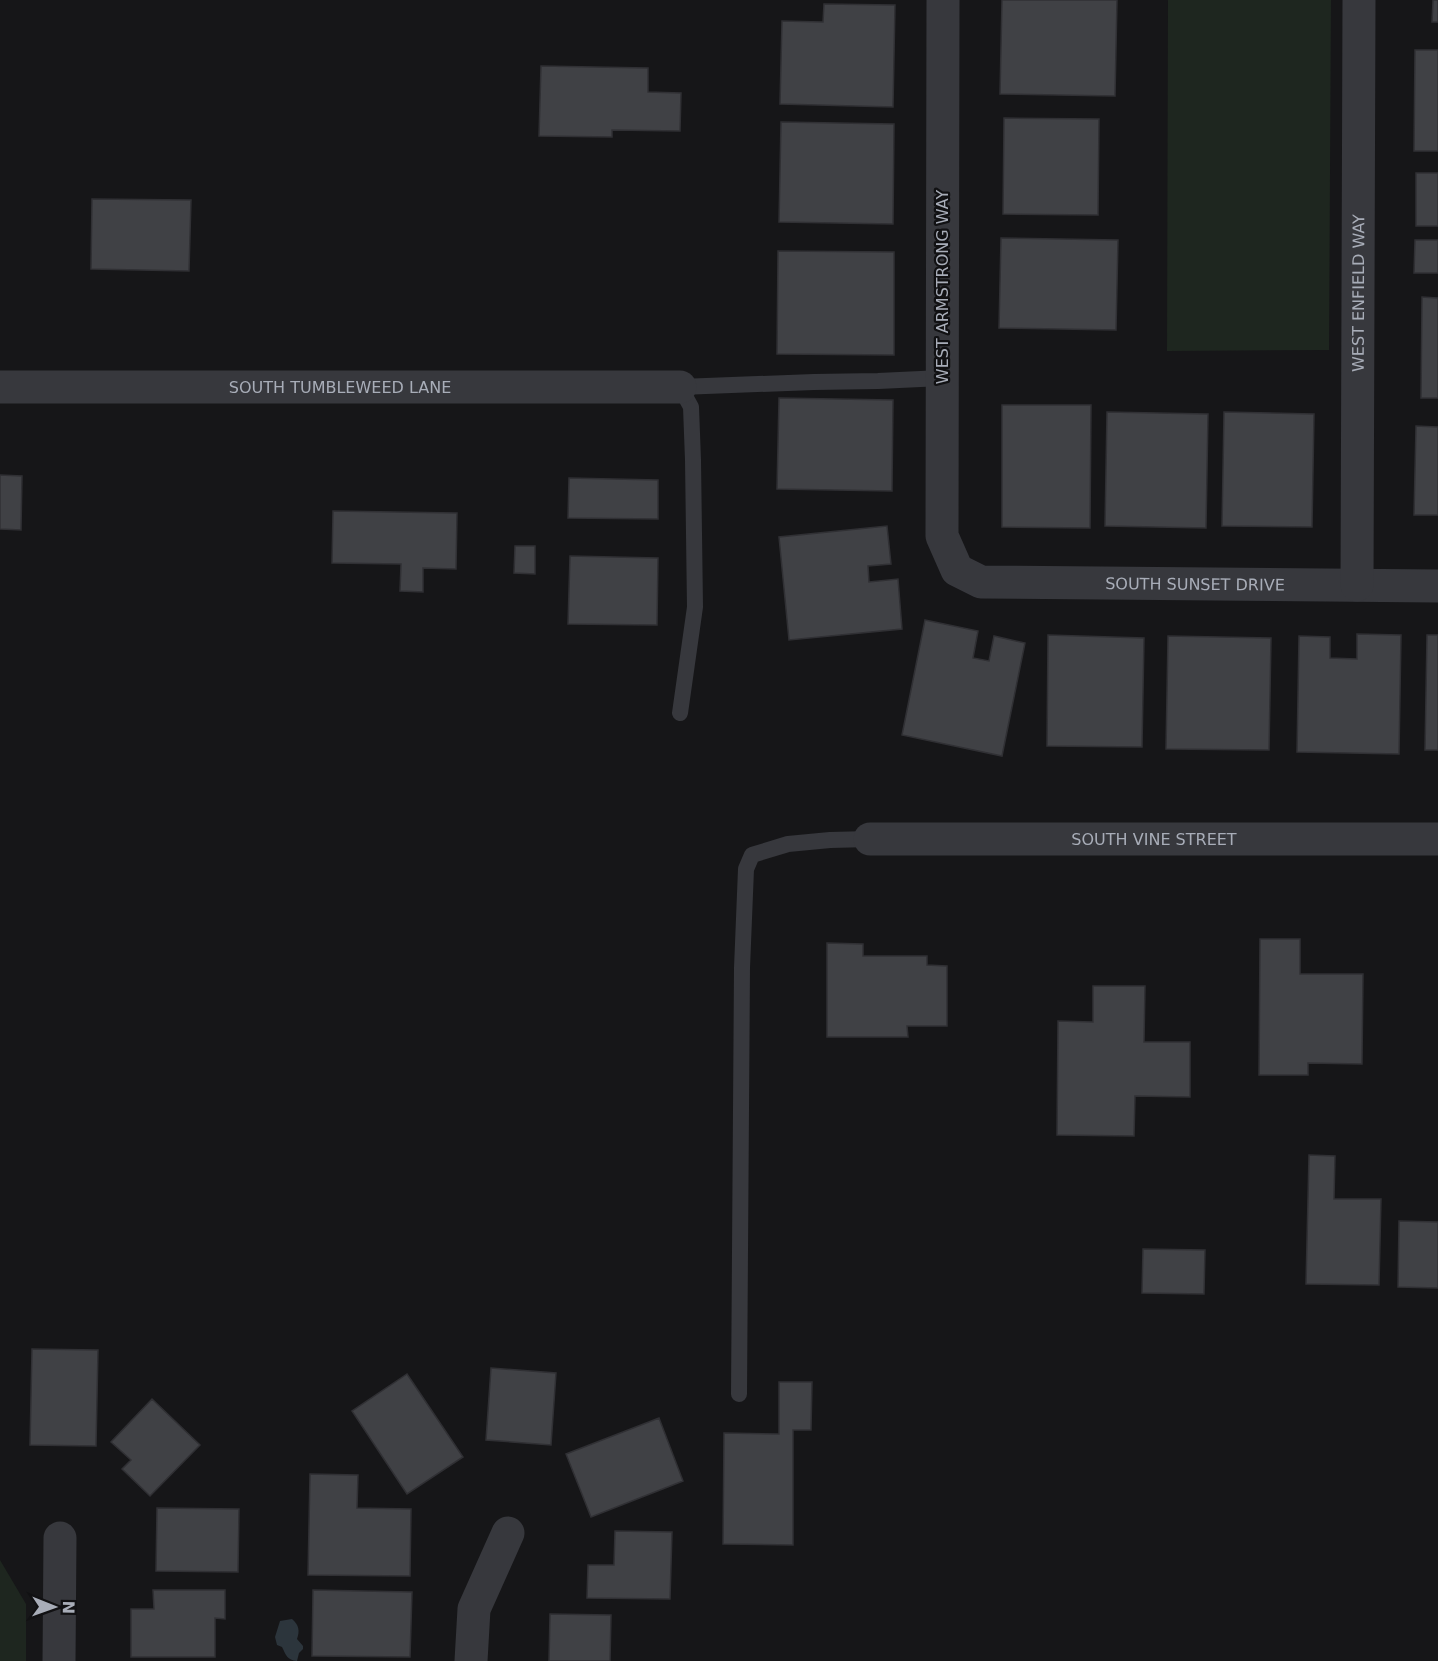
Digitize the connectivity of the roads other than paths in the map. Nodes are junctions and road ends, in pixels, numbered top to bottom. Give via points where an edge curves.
1 (943, 0) edge
2 (1359, 0) edge
3 (942, 378) junction
4 (0, 387) edge
5 (680, 387) junction
6 (957, 570) joint
7 (1357, 585) junction
8 (1438, 586) edge
9 (680, 713) dead end
10 (870, 839) joint
11 (1438, 839) edge
12 (739, 1394) dead end
13 (508, 1533) dead end
14 (60, 1538) dead end
15 (59, 1661) edge
16 (471, 1661) edge

1 - 3 street, WEST ARMSTRONG WAY
2 - 7 street, WEST ENFIELD WAY
3 - 5 lane
3 - 6 street, WEST ARMSTRONG WAY via 942,536
4 - 5 street, SOUTH TUMBLEWEED LANE
5 - 9 lane via 691,407 695,607
6 - 7 street, SOUTH SUNSET DRIVE via 981,582
7 - 8 street, SOUTH SUNSET DRIVE
10 - 11 street, SOUTH VINE STREET
10 - 12 lane via 788,844 752,855 746,869
13 - 16 street via 474,1609
14 - 15 street

